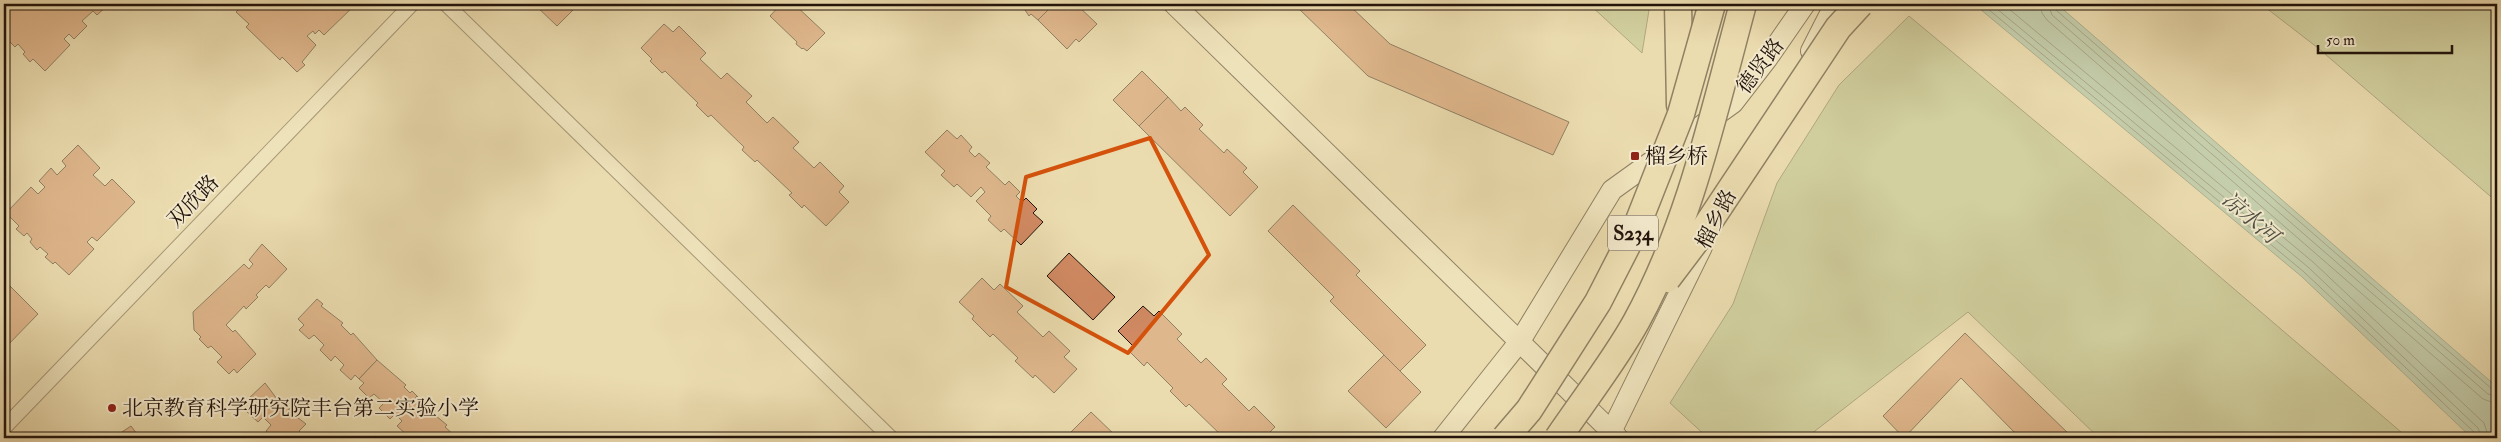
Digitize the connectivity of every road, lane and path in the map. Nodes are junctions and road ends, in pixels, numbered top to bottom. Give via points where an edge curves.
1 (412, 4) edge
2 (446, 4) edge
3 (1174, 4) edge
4 (1678, 4) edge
5 (1712, 4) edge
6 (1743, 4) edge
7 (1805, 4) edge
8 (1835, 4) edge
9 (1860, 4) edge
10 (1681, 114) junction
11 (1636, 322) junction
12 (1520, 340) junction
13 (4, 428) edge
14 (1611, 436) edge
15 (891, 438) edge
16 (1443, 438) edge
17 (1505, 438) edge
18 (1558, 438) edge

1 - 13 street, 双欣路
2 - 15 street
3 - 12 street
4 - 10 highway, bridge
5 - 10 highway, S234, bridge
6 - 11 highway, 榴乡路 / S234, bridge via 1698,173 1670,248
7 - 12 street, 德贤路 via 1733,103 1612,190
8 - 14 street, 榴乡路 via 1729,191
9 - 11 highway, bridge via 1838,28 1701,234
10 - 17 highway, S234, bridge via 1636,228 1598,302 1529,410
11 - 18 highway, 榴乡路 / S234, bridge
12 - 14 street
12 - 16 street

